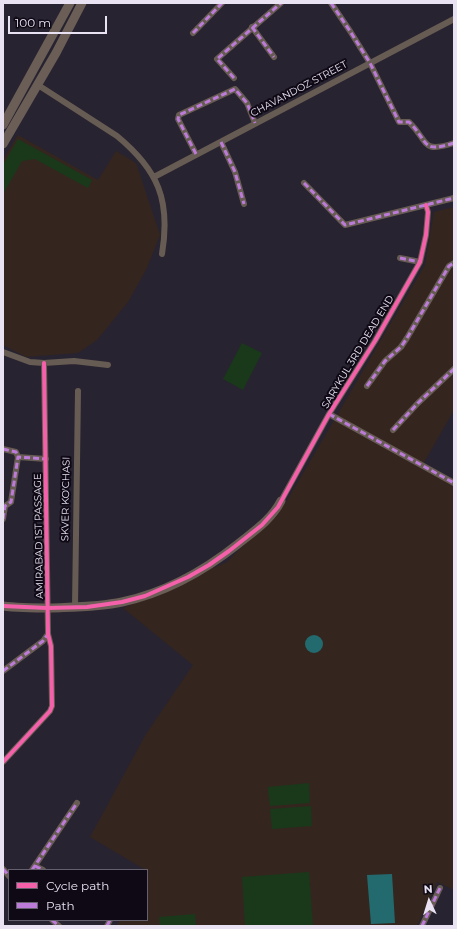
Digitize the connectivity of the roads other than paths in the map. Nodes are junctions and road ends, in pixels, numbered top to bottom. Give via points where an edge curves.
1 (70, 3) edge
2 (82, 3) edge
3 (222, 3) edge
4 (281, 3) edge
5 (331, 3) edge
6 (454, 19) edge
7 (252, 28) junction
8 (193, 33) dead end
9 (274, 57) dead end
10 (370, 63) junction
11 (234, 78) dead end
12 (28, 80) junction
13 (38, 86) junction
14 (255, 123) junction
15 (3, 125) edge
16 (221, 142) junction
17 (454, 143) edge
18 (3, 144) edge
19 (196, 154) junction
20 (154, 177) junction
21 (304, 183) dead end
22 (454, 198) edge
23 (244, 204) dead end
24 (426, 205) junction
25 (162, 254) dead end
26 (400, 258) dead end
27 (420, 262) junction
28 (454, 263) edge
29 (3, 352) edge
30 (44, 363) junction
31 (108, 365) dead end
32 (454, 369) edge
33 (367, 386) dead end
34 (78, 391) dead end
35 (329, 414) junction
36 (393, 430) dead end
37 (3, 449) edge
38 (18, 457) junction
39 (46, 459) junction
40 (454, 483) edge
41 (281, 501) joint
42 (3, 520) edge
43 (3, 606) edge
44 (48, 608) junction
45 (75, 608) junction
46 (48, 634) junction
47 (3, 671) edge
48 (3, 762) edge
49 (77, 803) dead end
50 (34, 868) edge
51 (440, 888) dead end
52 (422, 926) edge

1 - 12 main road
2 - 13 main road
3 - 8 street
4 - 7 street
5 - 10 street
6 - 10 street, CHAVANDOZ STREET
7 - 9 street
7 - 11 street via 217,59
10 - 14 street, CHAVANDOZ STREET
10 - 17 street via 399,122 409,122 427,145 433,148
12 - 13 main road
12 - 15 main road
13 - 18 main road
13 - 20 street via 116,136 146,164
14 - 16 street, CHAVANDOZ STREET
14 - 19 street via 247,103 236,89 179,115 178,119
16 - 19 street, CHAVANDOZ STREET
16 - 23 street via 235,172
19 - 20 street, CHAVANDOZ STREET
20 - 25 street via 164,210 165,238
21 - 24 street via 345,225
22 - 24 street
24 - 27 street, SARYKUL 3RD DEAD END via 426,235
26 - 27 street
27 - 35 street, SARYKUL 3RD DEAD END
28 - 33 street via 449,266 404,342 385,361
29 - 30 street via 30,362
30 - 31 street via 74,360
30 - 39 street, AMIRABAD 1ST PASSAGE
32 - 36 street via 418,402
34 - 45 street, SKVER KO'CHASI
35 - 40 street
35 - 41 street, SARYKUL 3RD DEAD END
37 - 38 street via 16,452
38 - 39 street
38 - 42 street via 11,502 5,506
39 - 44 street, AMIRABAD 1ST PASSAGE
41 - 45 main road via 262,525 230,551 193,574 133,600
43 - 44 main road
44 - 45 main road
44 - 46 street, AMIRABAD 1ST PASSAGE
46 - 47 street via 43,642
46 - 48 street, AMIRABAD 1ST PASSAGE via 51,646 51,708
49 - 50 street
51 - 52 street

